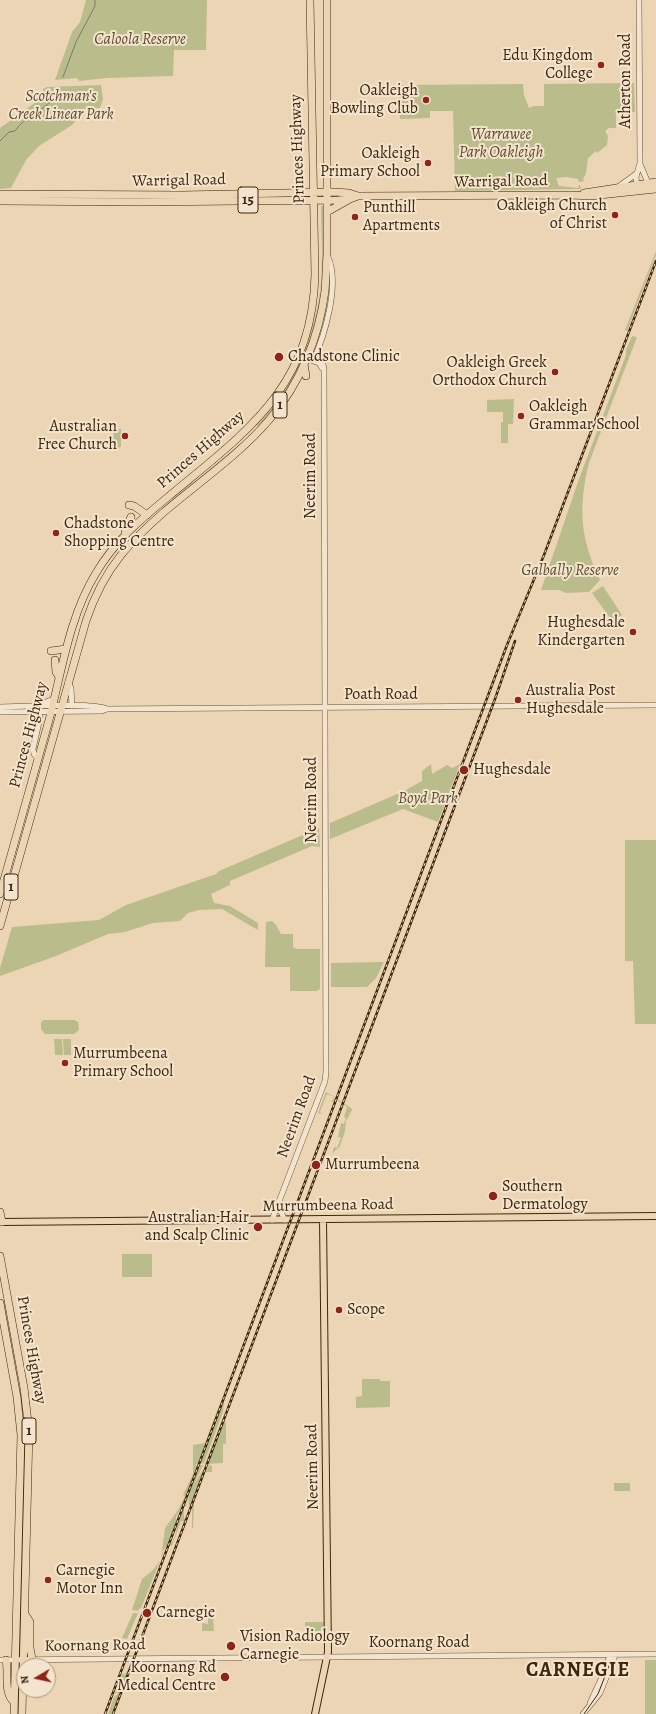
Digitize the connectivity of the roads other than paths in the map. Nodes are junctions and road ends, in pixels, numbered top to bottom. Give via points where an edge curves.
1 (310, 0) edge
2 (327, 0) edge
3 (639, 0) edge
4 (640, 163) junction
5 (636, 174) junction
6 (656, 182) edge
7 (648, 183) junction
8 (618, 187) junction
9 (638, 187) junction
10 (314, 188) junction
11 (656, 189) edge
12 (327, 192) junction
13 (0, 194) edge
14 (572, 195) junction
15 (358, 196) junction
16 (350, 199) junction
17 (305, 200) junction
18 (314, 200) junction
19 (327, 200) junction
20 (0, 201) edge
21 (327, 212) junction
22 (314, 215) junction
23 (327, 255) junction
24 (304, 364) junction
25 (306, 376) dead end
26 (258, 431) junction
27 (237, 440) junction
28 (129, 505) dead end
29 (147, 514) junction
30 (130, 517) dead end
31 (125, 535) junction
32 (121, 554) junction
33 (129, 554) dead end
34 (66, 649) junction
35 (51, 650) dead end
36 (55, 660) dead end
37 (59, 677) junction
38 (656, 705) edge
39 (52, 706) junction
40 (0, 708) edge
41 (325, 708) junction
42 (65, 709) junction
43 (0, 712) edge
44 (39, 712) junction
45 (38, 759) junction
46 (0, 894) edge
47 (0, 926) edge
48 (278, 1206) junction
49 (0, 1212) edge
50 (656, 1216) edge
51 (324, 1219) junction
52 (272, 1220) junction
53 (285, 1220) junction
54 (1, 1222) edge
55 (0, 1256) edge
56 (0, 1303) edge
57 (22, 1377) junction
58 (14, 1378) junction
59 (25, 1613) junction
60 (656, 1654) edge
61 (612, 1655) junction
62 (328, 1656) junction
63 (24, 1658) edge
64 (32, 1658) edge
65 (56, 1659) edge
66 (3, 1660) edge
67 (15, 1660) junction
68 (23, 1698) edge
69 (14, 1702) junction
70 (14, 1714) edge
71 (22, 1714) edge
72 (315, 1714) edge

1 - 10 highway, Princes Highway / 1
2 - 12 highway, Princes Highway / 1
3 - 4 street, Atherton Road
4 - 5 street, Atherton Road
4 - 7 street, Atherton Road
5 - 8 street
5 - 9 street, Atherton Road
6 - 7 highway, Warrigal Road / 15
7 - 9 highway, Warrigal Road / 15
8 - 9 highway, Warrigal Road / 15
8 - 14 highway, Warrigal Road / 15
9 - 11 highway, Warrigal Road / 15
9 - 14 highway, Warrigal Road / 15 via 588,196
10 - 12 highway, Warrigal Road / 15
10 - 13 highway, Warrigal Road / 15 via 297,193 145,196
10 - 18 highway, Princes Highway / 1
12 - 15 highway, Warrigal Road / 15
12 - 19 highway, Princes Highway / 1
14 - 15 highway, Warrigal Road / 15
15 - 16 highway, Warrigal Road / 15
16 - 19 highway, Warrigal Road / 15
16 - 21 highway
17 - 18 highway, Warrigal Road / 15
17 - 20 highway, Warrigal Road / 15
17 - 22 highway
18 - 19 highway, Warrigal Road / 15
18 - 22 highway, Princes Highway / 1
19 - 21 highway, Princes Highway / 1
21 - 23 highway, Princes Highway / 1
22 - 27 highway, Princes Highway / 1 via 315,294 306,338 293,369 274,400
23 - 24 highway, Princes Highway / 1 via 325,292 314,339
23 - 41 street, Neerim Road via 332,266 331,293 326,322 314,359 324,370
24 - 25 highway
24 - 26 highway, Princes Highway / 1 via 284,400
26 - 27 highway
26 - 32 highway, Princes Highway / 1
27 - 29 highway, Princes Highway / 1
28 - 29 highway
29 - 31 highway, Princes Highway / 1
30 - 31 highway
31 - 34 highway, Princes Highway / 1 via 97,571
32 - 33 highway
32 - 42 highway, Princes Highway / 1 via 102,584 90,610 68,682
34 - 35 highway
34 - 37 highway, Princes Highway / 1
36 - 37 highway
37 - 39 highway, Princes Highway / 1
38 - 41 street, Poath Road
39 - 40 street
39 - 42 street, Poath Road
39 - 44 street
39 - 45 highway, Princes Highway / 1
41 - 42 street, Poath Road via 102,711
41 - 48 street, Neerim Road via 326,1077
42 - 47 highway, Princes Highway / 1
43 - 44 street
44 - 45 street via 33,748
45 - 46 highway, Princes Highway / 1
48 - 52 street, Neerim Road
48 - 53 street
49 - 54 highway
50 - 51 main road, Murrumbeena Road
51 - 53 main road, Murrumbeena Road
51 - 62 main road, Neerim Road
52 - 53 main road, Murrumbeena Road
52 - 54 main road, Murrumbeena Road
55 - 57 highway, Princes Highway / 1
56 - 58 highway, Princes Highway / 1
57 - 58 highway
57 - 59 highway, Princes Highway / 1 via 27,1404 29,1442
58 - 67 highway, Princes Highway / 1 via 21,1448
59 - 63 highway, Princes Highway / 1
59 - 64 highway via 30,1622
60 - 61 street, Koornang Road
61 - 61 street via 600,1694 583,1714 603,1676
61 - 62 street, Koornang Road
62 - 65 street, Koornang Road
62 - 72 main road, Neerim Road
66 - 67 street, Koornang Road
66 - 69 highway via 8,1671 7,1692
67 - 69 highway, Princes Highway / 1
68 - 71 highway, Princes Highway / 1
69 - 70 highway, Princes Highway / 1

